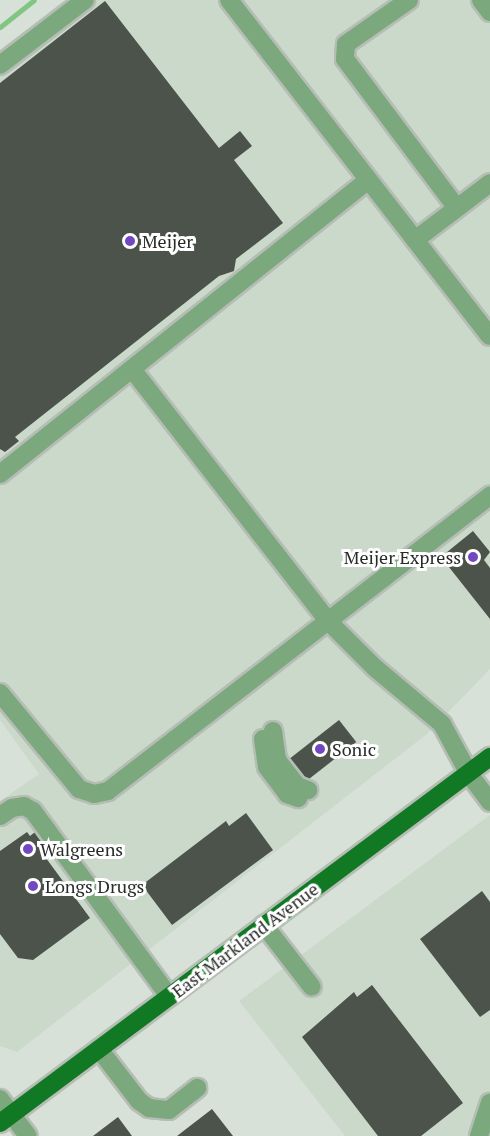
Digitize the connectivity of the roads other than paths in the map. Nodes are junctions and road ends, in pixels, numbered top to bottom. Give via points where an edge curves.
1 (85, 0) edge
2 (229, 0) edge
3 (409, 0) edge
4 (481, 0) edge
5 (490, 12) edge
6 (0, 65) edge
7 (368, 180) junction
8 (490, 183) edge
9 (457, 208) junction
10 (415, 240) junction
11 (490, 336) edge
12 (132, 369) junction
13 (0, 474) edge
14 (490, 496) edge
15 (328, 621) junction
16 (0, 693) edge
17 (268, 735) dead end
18 (490, 758) edge
19 (469, 774) junction
20 (303, 794) dead end
21 (490, 802) edge
22 (0, 816) edge
23 (264, 925) junction
24 (312, 987) dead end
25 (169, 996) junction
26 (99, 1049) junction
27 (197, 1088) dead end
28 (0, 1099) edge
29 (490, 1103) edge
30 (5, 1119) edge
31 (28, 1136) edge
32 (479, 1136) edge

1 - 6 street
2 - 7 street
3 - 9 street via 346,44 345,59
4 - 5 street
7 - 10 street
7 - 12 street
8 - 9 street
9 - 10 street
10 - 11 street
12 - 13 street
12 - 15 street
14 - 15 street
15 - 16 street via 108,791 94,795 79,789
15 - 19 street via 374,667 442,724
17 - 20 street via 267,767 287,794
18 - 19 main road, East Markland Avenue
19 - 21 street
19 - 23 main road, East Markland Avenue
22 - 25 street via 24,806 33,811
23 - 24 street
23 - 25 main road, East Markland Avenue
25 - 26 main road, East Markland Avenue
26 - 27 street via 139,1101 149,1108 169,1110
26 - 30 main road, East Markland Avenue
28 - 30 street
29 - 32 street
30 - 31 street

